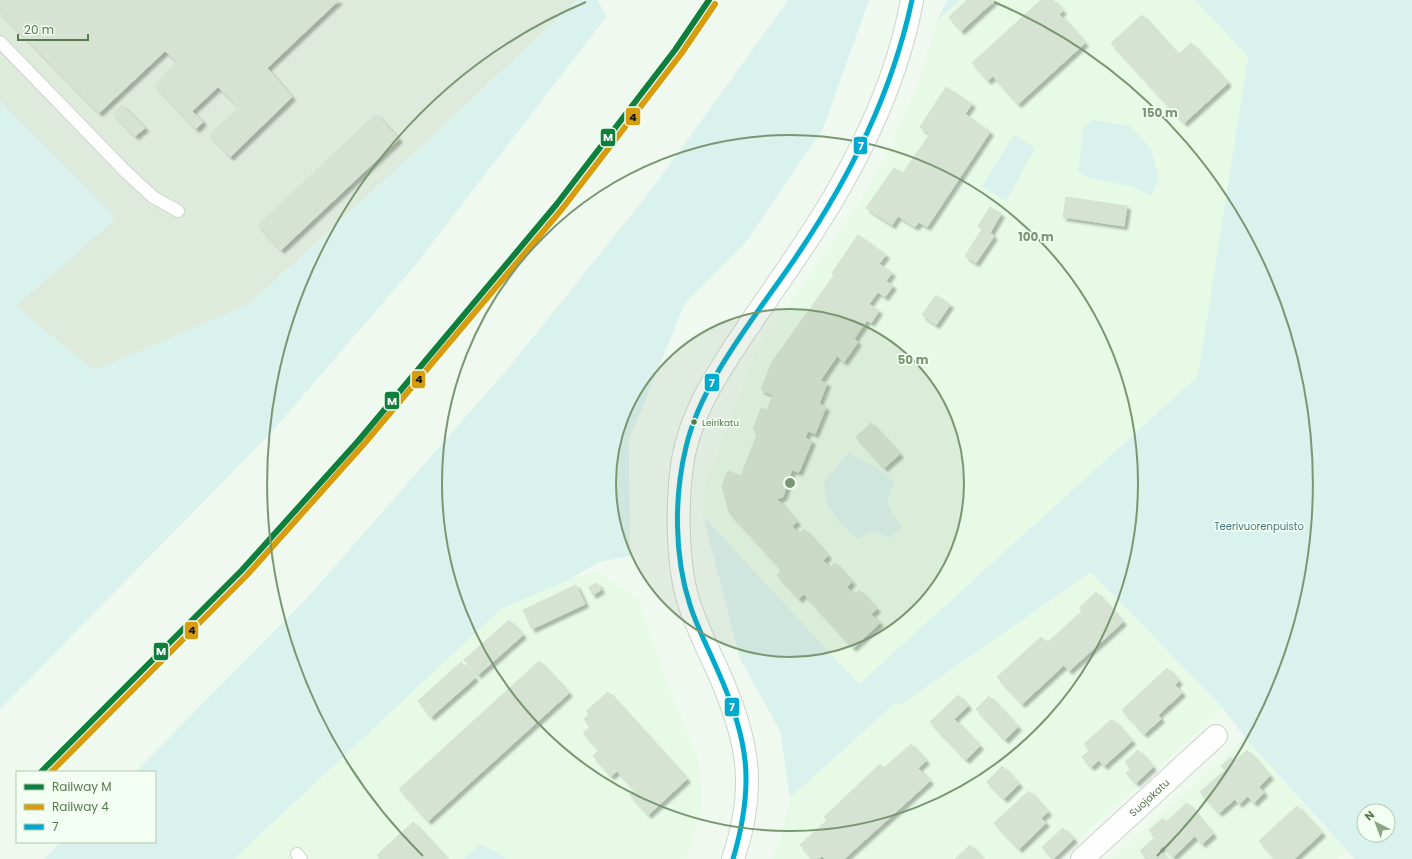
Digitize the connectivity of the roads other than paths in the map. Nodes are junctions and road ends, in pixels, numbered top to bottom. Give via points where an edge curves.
1 (912, 0) edge
2 (0, 42) edge
3 (178, 211) dead end
4 (1216, 736) dead end
5 (733, 859) edge
6 (1082, 859) edge

1 - 5 street via 907,25 886,89 855,161 814,230 712,382 694,422 682,465 680,540 686,593 702,638 725,686 744,746 748,795 742,830
2 - 3 lane via 125,171 153,197
4 - 6 street, Suojakatu

